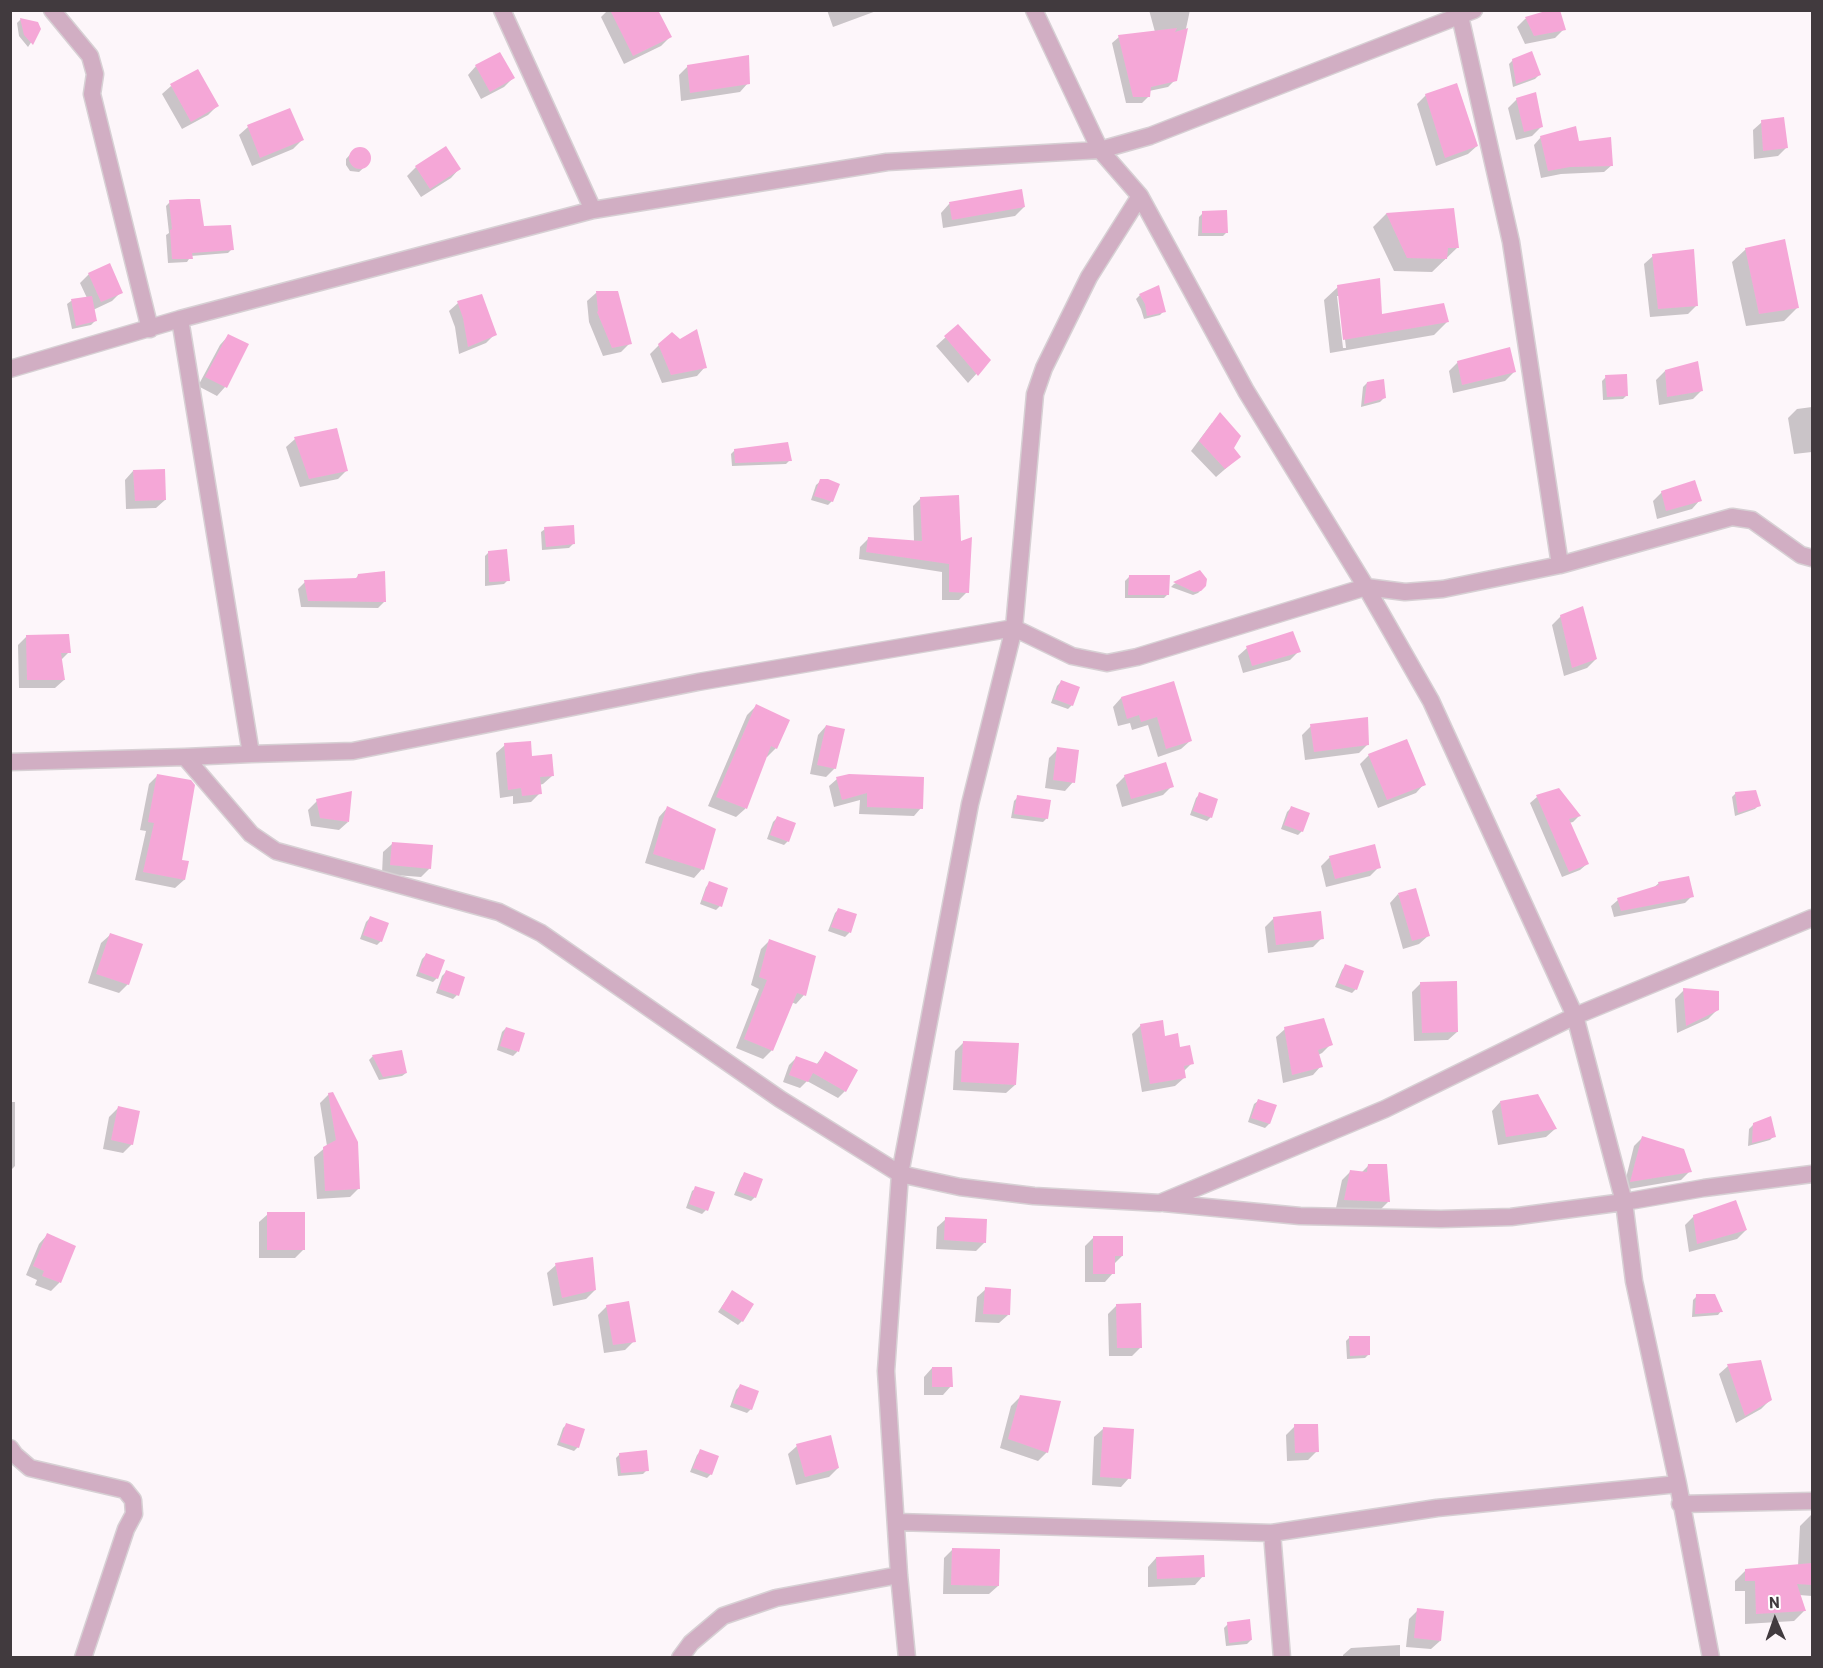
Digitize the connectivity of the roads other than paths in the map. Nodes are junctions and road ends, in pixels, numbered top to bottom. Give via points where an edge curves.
1 (52, 10) edge
2 (502, 10) edge
3 (1034, 10) edge
4 (1467, 13) edge
5 (1100, 150) junction
6 (1140, 196) junction
7 (593, 210) junction
8 (180, 319) junction
9 (150, 329) junction
10 (10, 369) edge
11 (1812, 558) edge
12 (1560, 566) junction
13 (1366, 587) junction
14 (1014, 628) junction
15 (251, 754) junction
16 (185, 757) junction
17 (10, 762) edge
18 (1812, 918) edge
19 (1575, 1016) junction
20 (900, 1174) junction
21 (1812, 1174) edge
22 (1624, 1202) junction
23 (1160, 1203) junction
24 (10, 1449) edge
25 (1678, 1484) junction
26 (1812, 1501) edge
27 (1680, 1504) junction
28 (896, 1522) junction
29 (1272, 1533) junction
30 (899, 1575) junction
31 (83, 1658) edge
32 (680, 1658) edge
33 (907, 1658) edge
34 (1282, 1658) edge
35 (1711, 1658) edge

1 - 9 street via 90,57 95,74 93,94
2 - 7 street
3 - 5 street
4 - 5 street via 1150,136
4 - 12 street via 1511,242
5 - 6 street
5 - 7 street via 887,162
6 - 13 street via 1246,391
6 - 14 street via 1089,278 1035,394
7 - 8 street
8 - 9 street
8 - 15 street
9 - 10 street
11 - 12 street via 1801,555 1752,520 1732,517
12 - 13 street via 1443,589 1405,592
13 - 14 street via 1107,663 1072,656
13 - 19 street via 1431,700
14 - 15 street via 698,682 352,751
14 - 20 street via 970,804
15 - 16 street
16 - 17 street
16 - 20 street via 251,834 276,851 499,912 540,933 780,1099
18 - 19 street
19 - 22 street
19 - 23 street via 1385,1109
20 - 23 street via 960,1187 1034,1196
20 - 28 street via 886,1371
21 - 22 street
22 - 23 street via 1511,1217 1441,1219 1299,1216
22 - 25 street via 1634,1281
24 - 31 street via 30,1468 125,1490 133,1500 134,1514
25 - 27 street
25 - 29 street via 1437,1508
26 - 27 street
27 - 35 street
28 - 29 street
28 - 30 street
29 - 34 street
30 - 32 street via 776,1598 723,1616 691,1643
30 - 33 street

